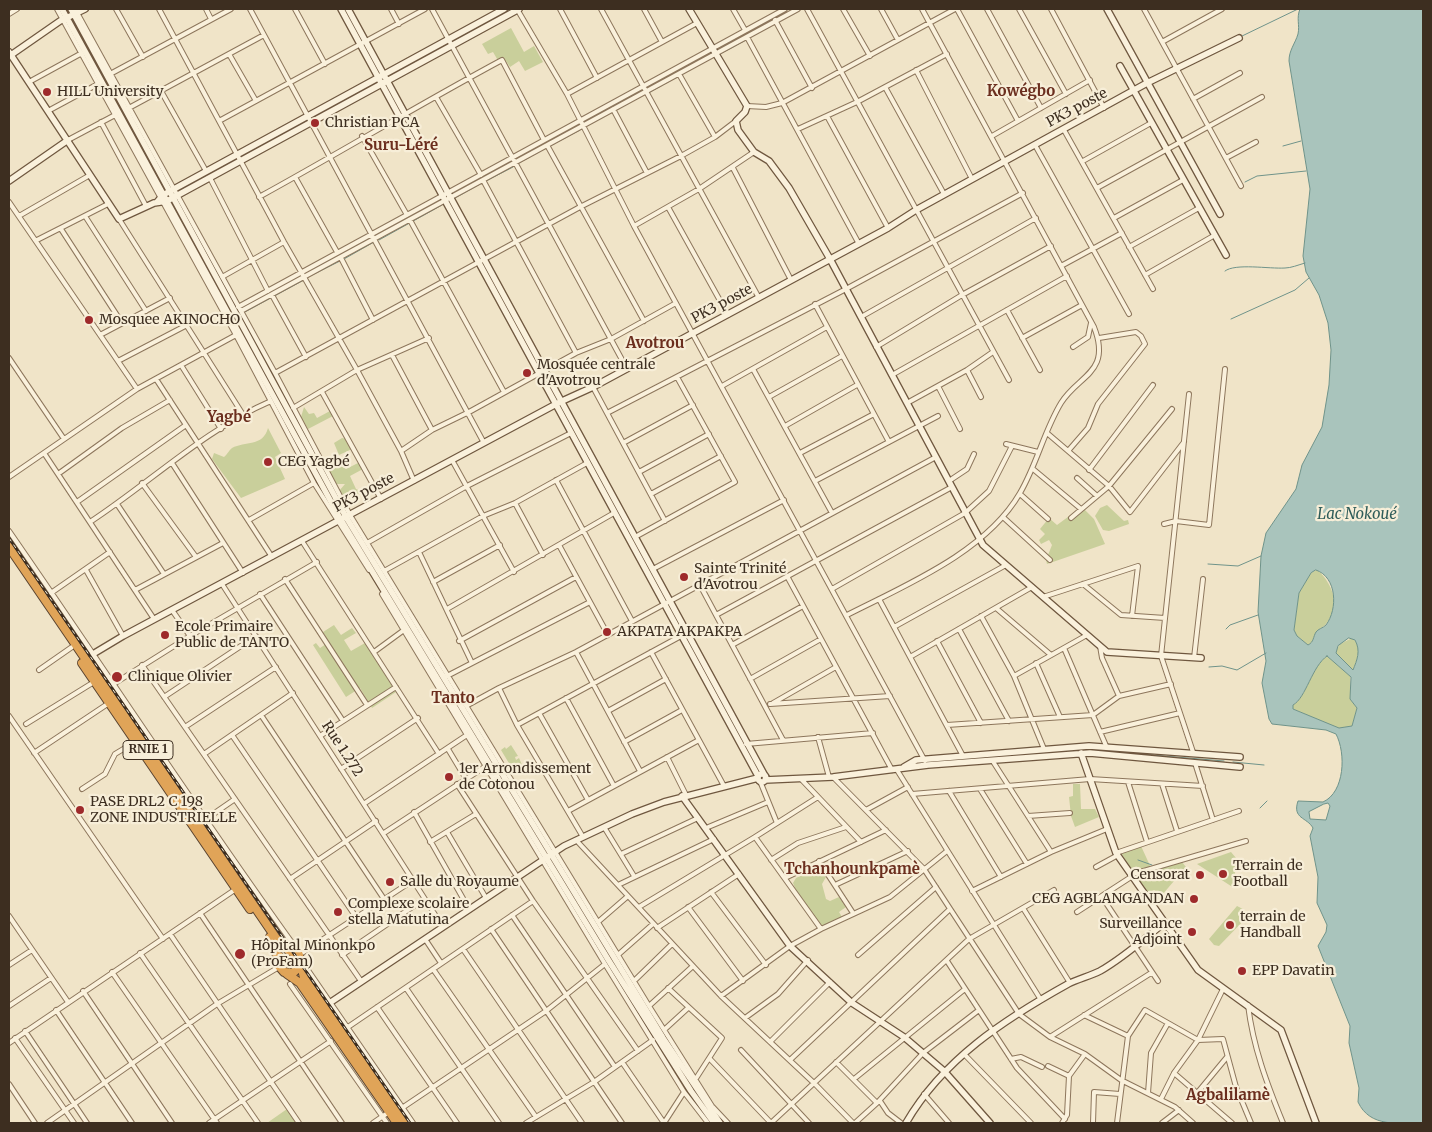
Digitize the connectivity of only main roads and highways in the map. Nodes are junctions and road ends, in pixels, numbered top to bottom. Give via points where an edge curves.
1 (9, 547) edge
2 (9, 556) edge
3 (243, 887) junction
4 (297, 956) junction
5 (278, 964) junction
6 (285, 973) junction
7 (393, 1112) junction
8 (397, 1123) edge
9 (404, 1123) edge

1 - 3 highway, RNIE 1
2 - 3 highway, RNIE 1 via 135,742
3 - 4 highway, RNIE 1 via 276,938
3 - 5 highway, RNIE 1 via 274,945
4 - 5 highway via 282,952
4 - 6 highway via 294,972
4 - 7 highway, RNIE 1 via 307,982
5 - 6 highway, RNIE 1
6 - 7 highway, RNIE 1 via 300,983
7 - 8 highway, RNIE 1
7 - 9 highway, RNIE 1

